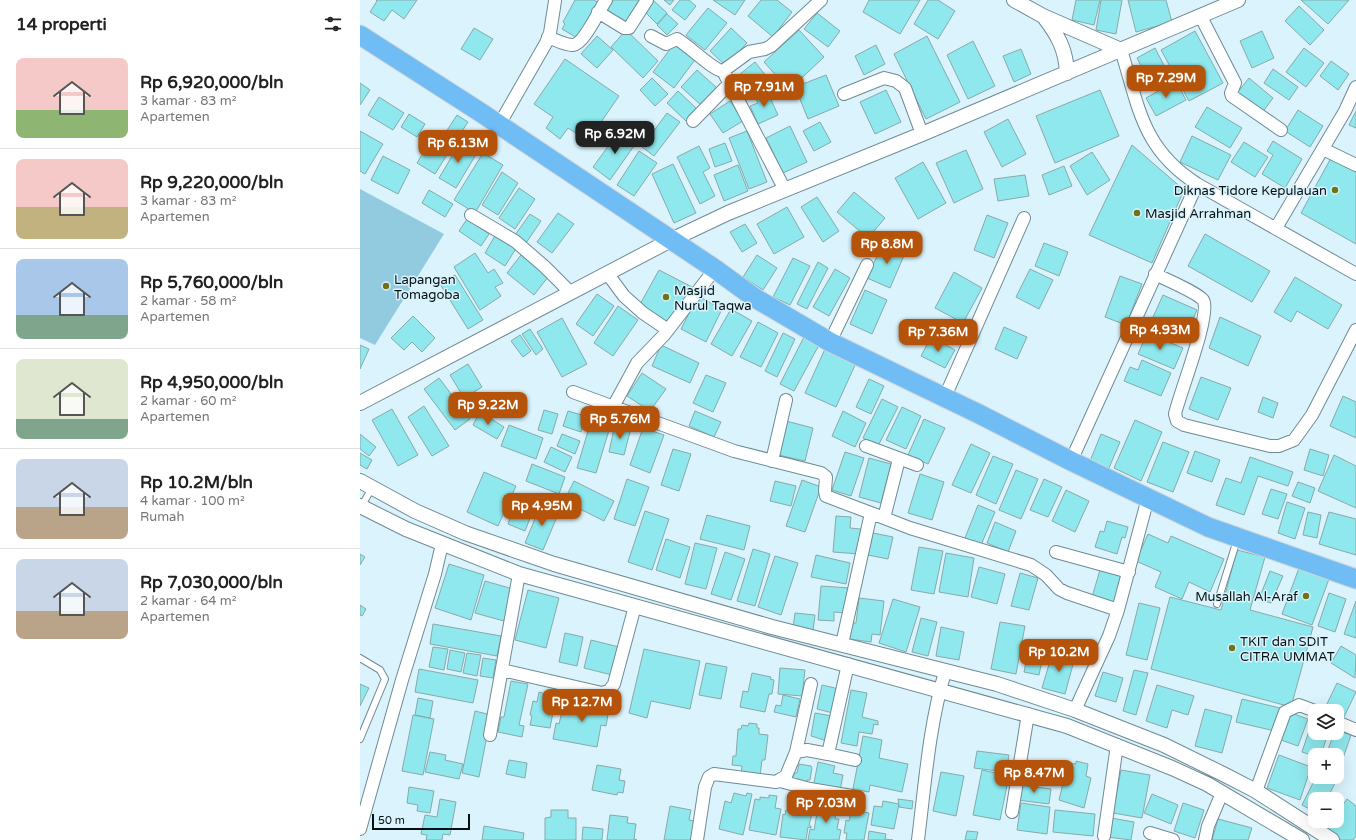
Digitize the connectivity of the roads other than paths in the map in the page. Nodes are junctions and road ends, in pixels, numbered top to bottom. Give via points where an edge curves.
1 (556, 0) edge
2 (606, 0) edge
3 (647, 0) edge
4 (821, 0) edge
5 (1014, 0) edge
6 (1238, 0) edge
7 (598, 12) junction
8 (1043, 16) junction
9 (1201, 17) junction
10 (360, 35) edge
11 (651, 36) dead end
12 (548, 37) junction
13 (1121, 50) junction
14 (723, 71) junction
15 (1067, 73) junction
16 (730, 83) junction
17 (1356, 87) edge
18 (844, 94) dead end
19 (694, 121) dead end
20 (499, 125) junction
21 (1281, 130) dead end
22 (922, 134) junction
23 (1323, 149) junction
24 (1356, 165) edge
25 (1197, 184) junction
26 (785, 190) junction
27 (471, 215) dead end
28 (1024, 218) dead end
29 (1276, 228) junction
30 (671, 240) junction
31 (867, 265) dead end
32 (715, 269) junction
33 (608, 273) junction
34 (1155, 274) junction
35 (1356, 274) edge
36 (570, 292) junction
37 (668, 330) junction
38 (1356, 330) edge
39 (830, 342) junction
40 (573, 392) dead end
41 (944, 399) junction
42 (786, 400) dead end
43 (360, 403) edge
44 (612, 407) junction
45 (866, 446) dead end
46 (899, 459) junction
47 (772, 461) junction
48 (1071, 462) junction
49 (917, 465) dead end
50 (360, 481) edge
51 (372, 488) junction
52 (1148, 498) junction
53 (360, 507) edge
54 (871, 513) junction
55 (884, 518) junction
56 (1237, 538) junction
57 (442, 544) junction
58 (1056, 552) dead end
59 (1129, 572) junction
60 (519, 574) junction
61 (1356, 579) edge
62 (1217, 604) dead end
63 (635, 606) junction
64 (1118, 610) junction
65 (842, 644) junction
66 (360, 658) edge
67 (848, 664) junction
68 (502, 670) junction
69 (945, 672) junction
70 (811, 684) dead end
71 (939, 690) junction
72 (1308, 708) edge
73 (1074, 710) junction
74 (1028, 714) junction
75 (1344, 725) edge
76 (1356, 730) edge
77 (490, 735) dead end
78 (360, 739) edge
79 (1117, 745) junction
80 (796, 752) junction
81 (828, 754) junction
82 (855, 760) dead end
83 (780, 781) junction
84 (1256, 791) junction
85 (1222, 793) junction
86 (852, 796) dead end
87 (1012, 812) dead end
88 (360, 829) edge
89 (1150, 833) dead end
90 (1104, 836) dead end
91 (698, 840) edge
92 (918, 840) edge
93 (1173, 840) edge
94 (1205, 840) edge
95 (1302, 840) edge
96 (1332, 840) edge

1 - 12 street
2 - 7 street
3 - 7 street via 629,28 624,28
4 - 14 street via 771,46 749,52
5 - 8 street
6 - 9 street
7 - 12 street via 578,44 565,44
8 - 13 street
8 - 15 street via 1060,39
9 - 13 street
9 - 21 street via 1234,80 1232,96
10 - 20 highway
11 - 14 street via 666,44 677,39 717,70
12 - 20 street
13 - 15 street
13 - 25 street via 1144,124 1153,143 1164,158
14 - 16 street
15 - 22 street
16 - 19 street
16 - 26 street
17 - 23 street
18 - 22 street via 884,78 896,81 905,88
20 - 30 highway
22 - 26 street
23 - 24 street
23 - 29 street
25 - 29 street
25 - 34 street
26 - 30 street
27 - 36 street via 515,241 546,267
28 - 41 street
29 - 35 street
30 - 32 highway
30 - 33 street
31 - 39 street
32 - 37 street
32 - 39 highway via 787,318
33 - 36 street
33 - 37 street via 624,296
34 - 38 street via 1201,298 1206,307 1175,414 1177,421 1184,425 1270,446 1288,444 1294,440 1312,415
34 - 48 street
36 - 43 street
37 - 44 street via 637,363
39 - 41 highway
40 - 44 street
41 - 48 highway via 979,414
42 - 47 street
44 - 47 street via 734,451
45 - 46 street
46 - 49 street
46 - 55 street
47 - 54 street via 824,474 827,480 826,496
48 - 52 highway
50 - 51 street
51 - 53 lane
51 - 65 street via 465,533 554,564 772,627
52 - 56 highway
52 - 59 street
53 - 57 street
54 - 55 street
54 - 65 street
55 - 64 street via 1031,565 1063,591
56 - 61 highway
56 - 62 lane
57 - 60 street
57 - 88 street
58 - 59 street
59 - 64 street
60 - 63 street
60 - 68 street
63 - 67 street
63 - 68 street via 614,684 609,691 602,693
64 - 73 street via 1109,636
65 - 69 street
66 - 78 lane via 385,676
67 - 71 street
67 - 81 street
68 - 77 street
69 - 71 street
69 - 73 street via 997,684
70 - 80 street
71 - 74 street
71 - 92 street
72 - 84 street via 1299,705 1285,712
73 - 84 street via 1164,745
74 - 79 street
74 - 87 street
75 - 76 street
79 - 85 street
79 - 90 street
80 - 81 street via 807,750
80 - 83 street via 789,772
81 - 82 street
83 - 86 street
83 - 91 street via 714,774 709,777
84 - 96 street
85 - 94 street
85 - 95 street
89 - 93 street

